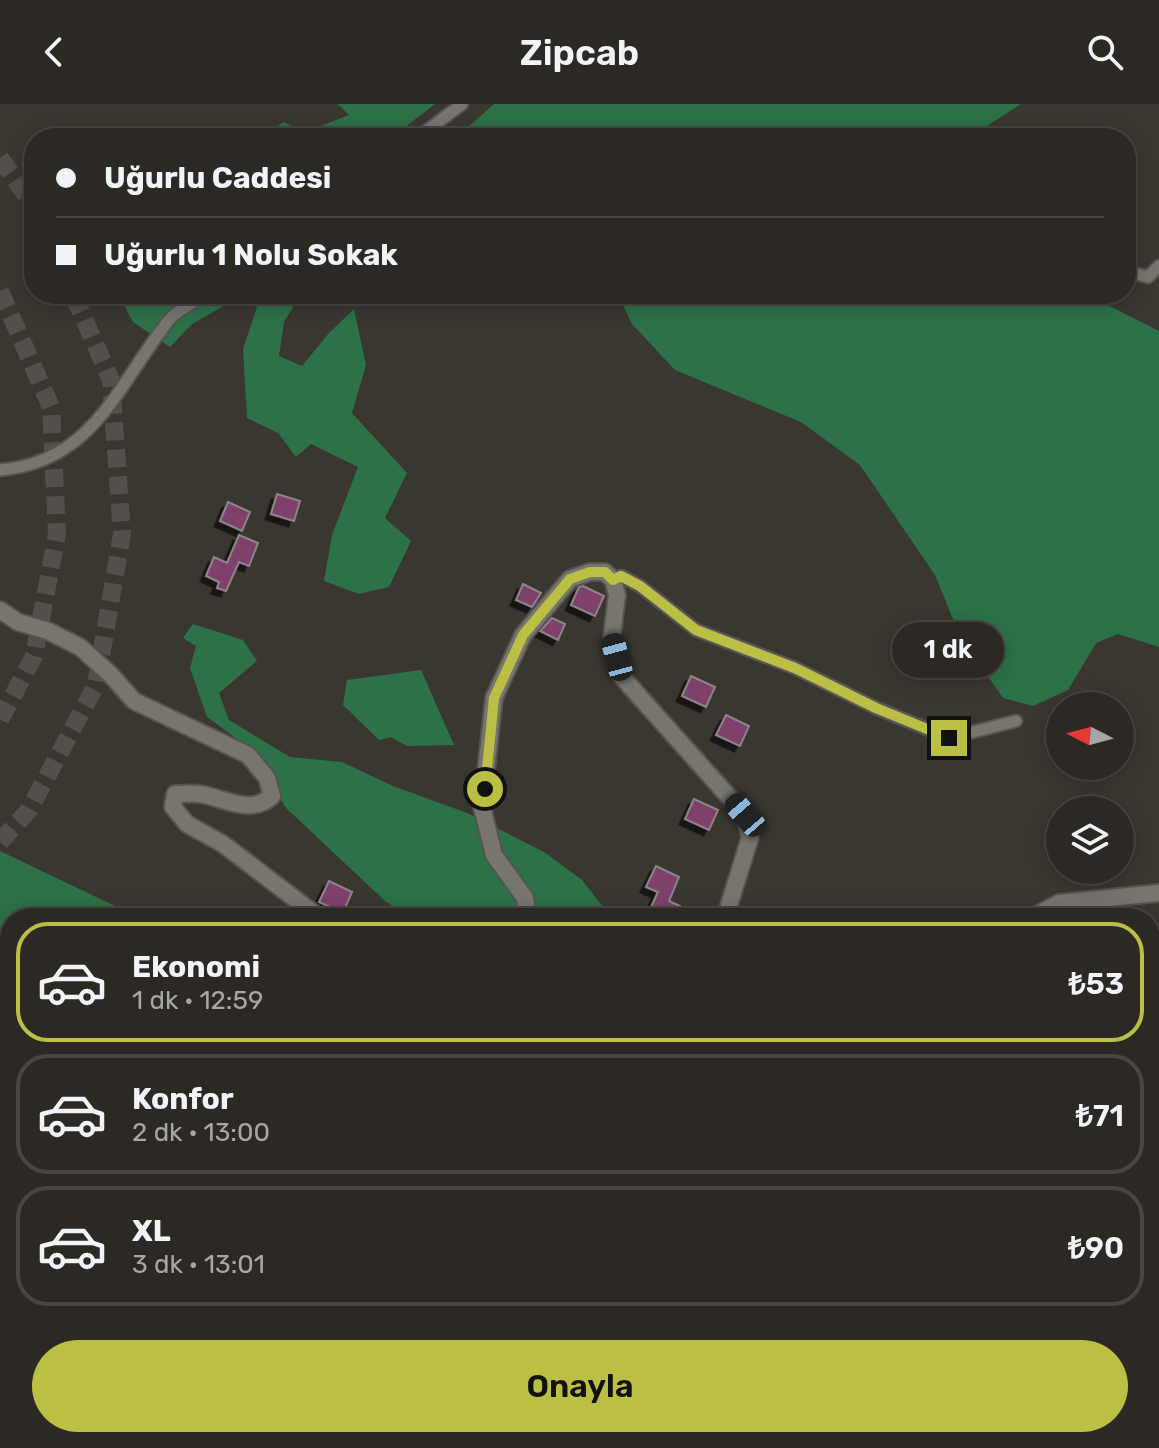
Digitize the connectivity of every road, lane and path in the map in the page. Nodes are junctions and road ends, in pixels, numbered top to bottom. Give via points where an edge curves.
1 (462, 104) edge
2 (430, 128) edge
3 (1159, 266) edge
4 (1136, 274) edge
5 (193, 304) edge
6 (0, 470) edge
7 (613, 580) junction
8 (0, 610) edge
9 (1016, 721) dead end
10 (1159, 893) edge
11 (307, 908) edge
12 (526, 908) edge
13 (729, 908) edge
14 (1050, 908) edge

1 - 2 street
3 - 4 street via 1148,277
5 - 6 street via 171,317 81,439 33,464
7 - 9 street via 621,576 640,586 696,630 949,738
7 - 12 street via 605,572 570,579 523,635 494,698 482,807 494,855
7 - 13 street via 617,595 612,636 622,677 745,815 750,838
8 - 11 street via 80,647 134,701 248,755 267,778 272,796 264,804 236,805 200,794 175,794 173,807 187,824 223,844
10 - 14 street

